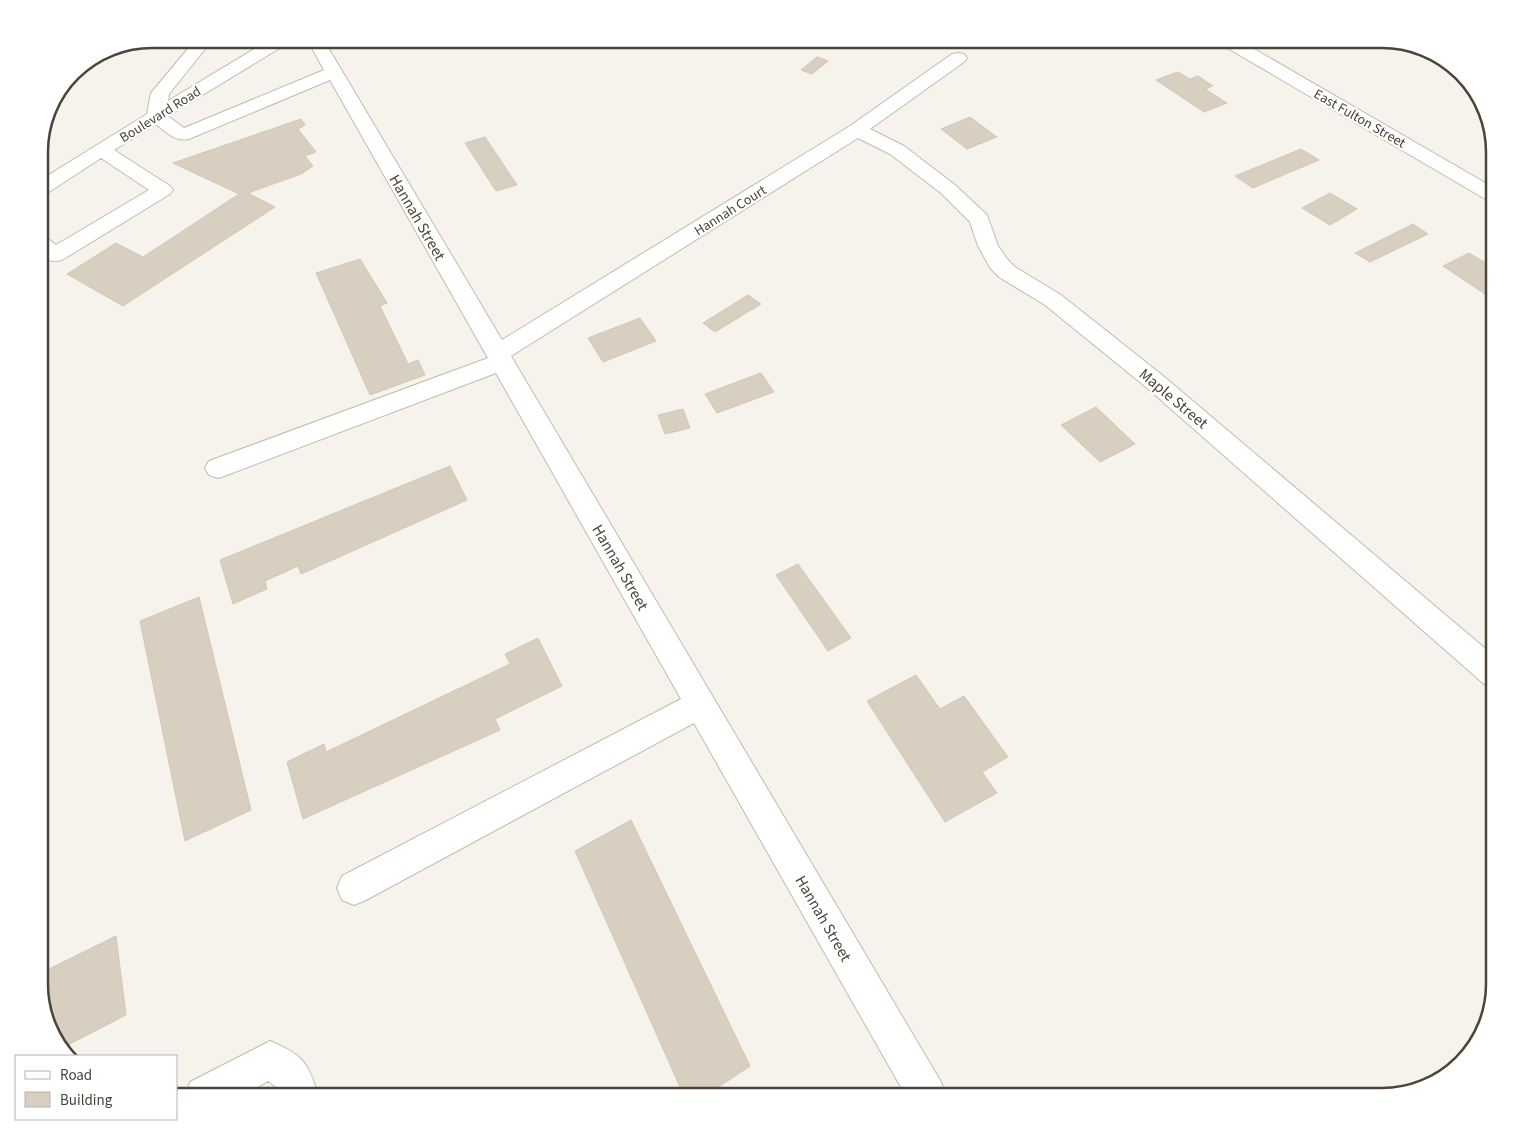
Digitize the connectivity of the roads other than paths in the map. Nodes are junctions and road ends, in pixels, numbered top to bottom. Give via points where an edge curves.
1 (197, 48) edge
2 (267, 48) edge
3 (320, 48) edge
4 (1240, 48) edge
5 (958, 58) dead end
6 (334, 72) junction
7 (156, 116) junction
8 (857, 130) junction
9 (101, 150) junction
10 (48, 184) edge
11 (1486, 191) edge
12 (48, 249) edge
13 (500, 358) junction
14 (218, 468) dead end
15 (1486, 667) edge
16 (700, 704) junction
17 (354, 888) dead end
18 (219, 1088) edge
19 (297, 1088) edge
20 (922, 1088) edge

1 - 7 street via 160,93
2 - 7 street, Boulevard Road
3 - 6 street, Hannah Street
4 - 11 street, East Fulton Street
5 - 8 street, Hannah Court
6 - 7 street via 182,135
6 - 13 street, Hannah Street
7 - 9 street, Boulevard Road
8 - 13 street, Hannah Court
8 - 15 street, Maple Street via 897,150 948,189 980,220 988,246 1003,268 1053,300 1154,381
9 - 10 street, Boulevard Road
9 - 12 street via 163,190 55,254
13 - 14 street, Hannah Court
13 - 16 street, Hannah Street
16 - 17 street
16 - 20 street, Hannah Street
18 - 19 street via 270,1060 293,1076

